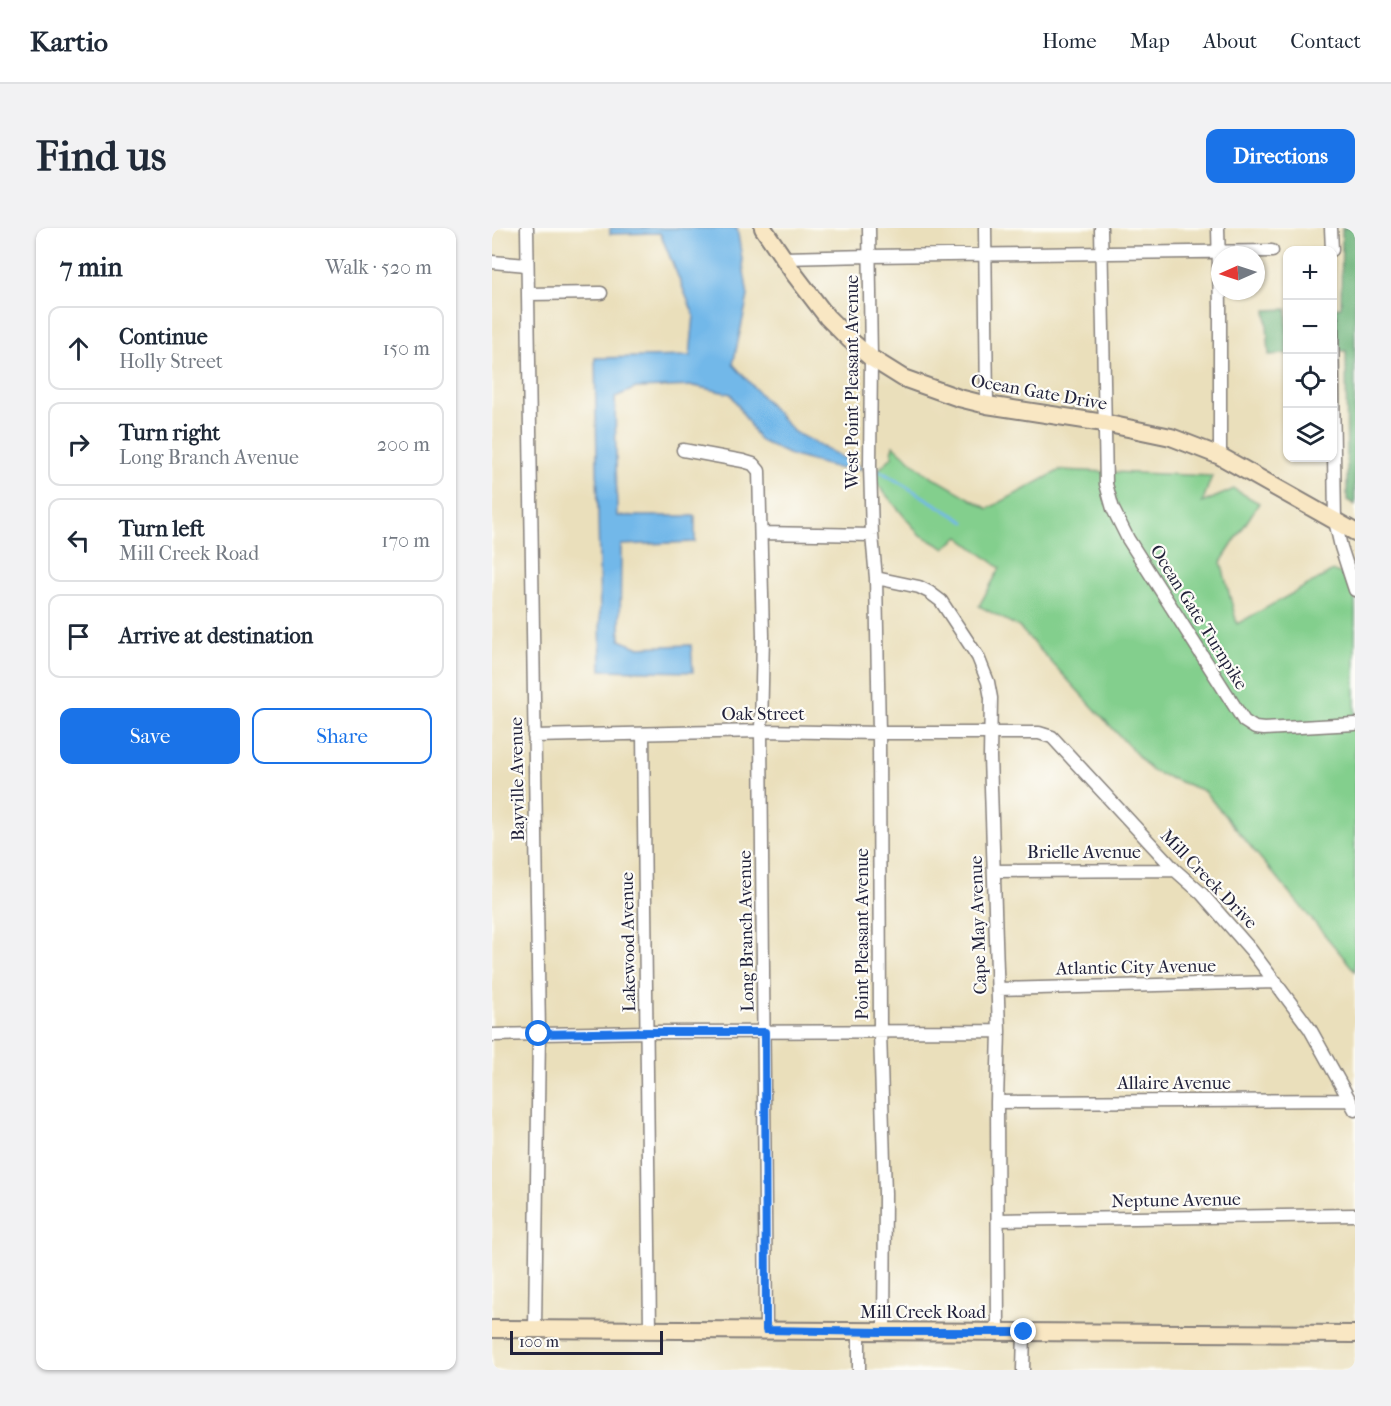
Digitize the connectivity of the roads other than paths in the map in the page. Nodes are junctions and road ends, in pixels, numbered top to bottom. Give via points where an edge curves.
1 (527, 228) edge
2 (763, 228) edge
3 (869, 228) edge
4 (985, 228) edge
5 (1101, 228) edge
6 (1218, 228) edge
7 (1331, 228) edge
8 (1218, 246) edge
9 (1332, 246) edge
10 (1211, 251) edge
11 (1265, 251) edge
12 (1272, 251) dead end
13 (1101, 254) junction
14 (985, 255) junction
15 (870, 256) junction
16 (783, 258) junction
17 (492, 262) edge
18 (527, 265) junction
19 (601, 292) dead end
20 (528, 294) junction
21 (1220, 300) edge
22 (1333, 354) edge
23 (871, 358) junction
24 (987, 405) junction
25 (1104, 423) junction
26 (683, 450) dead end
27 (1220, 456) junction
28 (1335, 521) junction
29 (761, 532) junction
30 (1355, 532) edge
31 (872, 535) junction
32 (876, 578) junction
33 (1355, 590) edge
34 (1355, 724) edge
35 (761, 731) junction
36 (879, 733) junction
37 (992, 733) junction
38 (643, 734) junction
39 (534, 736) junction
40 (1175, 870) junction
41 (994, 871) junction
42 (1276, 982) junction
43 (998, 989) junction
44 (999, 1031) junction
45 (648, 1032) junction
46 (765, 1032) junction
47 (880, 1032) junction
48 (539, 1034) junction
49 (492, 1035) edge
50 (997, 1102) junction
51 (1353, 1105) edge
52 (1355, 1215) edge
53 (998, 1220) junction
54 (492, 1329) edge
55 (535, 1329) junction
56 (650, 1329) junction
57 (766, 1330) junction
58 (859, 1331) junction
59 (998, 1331) junction
60 (884, 1332) junction
61 (1024, 1332) junction
62 (1355, 1334) edge
63 (859, 1370) edge
64 (1023, 1370) edge

1 - 18 street, Bayville Avenue
2 - 16 street, Ocean Gate Drive
3 - 15 street, West Point Pleasant Avenue
4 - 14 street
5 - 13 street, Ocean Gate Turnpike
6 - 8 street
7 - 9 street
10 - 13 street
11 - 12 street
13 - 14 street
13 - 25 street, Ocean Gate Turnpike
14 - 15 street
14 - 24 street
15 - 16 street
15 - 23 street, West Point Pleasant Avenue
16 - 23 street, Ocean Gate Drive via 827,317
17 - 18 street
18 - 20 street, Bayville Avenue
19 - 20 street
20 - 39 street, Bayville Avenue
21 - 27 street
22 - 28 street
23 - 24 street, Ocean Gate Drive via 903,378
23 - 31 street, West Point Pleasant Avenue
24 - 25 street, Ocean Gate Drive
25 - 27 street, Ocean Gate Drive via 1171,437
25 - 34 street, Ocean Gate Turnpike via 1106,484 1113,509 1128,539 1244,721 1264,729
26 - 29 street, Long Branch Avenue via 743,461 759,471
27 - 28 street, Ocean Gate Drive
28 - 30 street, Ocean Gate Drive
28 - 33 street
29 - 31 street
29 - 35 street, Long Branch Avenue
31 - 32 street, Point Pleasant Avenue
32 - 36 street, Point Pleasant Avenue
32 - 37 street, Cape May Avenue via 919,587 941,601 978,657 988,682
35 - 36 street, Oak Street
35 - 38 street, Oak Street
35 - 46 street, Long Branch Avenue
36 - 37 street, Oak Street
36 - 47 street, Point Pleasant Avenue
37 - 40 street, Mill Creek Drive via 1052,737
37 - 41 street, Cape May Avenue
38 - 39 street, Oak Street
38 - 45 street, Lakewood Avenue
39 - 48 street, Bayville Avenue
40 - 41 street, Brielle Avenue
40 - 42 street, Mill Creek Drive via 1202,894
41 - 43 street, Cape May Avenue
42 - 43 street, Atlantic City Avenue
42 - 51 street, Mill Creek Drive via 1310,1029
43 - 44 street, Cape May Avenue
44 - 47 street
44 - 50 street, Cape May Avenue
45 - 46 street
45 - 48 street
45 - 56 street, Lakewood Avenue
46 - 47 street
46 - 57 street, Long Branch Avenue
47 - 60 street, Point Pleasant Avenue
48 - 49 street
48 - 55 street, Bayville Avenue
50 - 51 street, Allaire Avenue
50 - 53 street, Cape May Avenue
52 - 53 street, Neptune Avenue
53 - 59 street, Cape May Avenue
54 - 55 street, Mill Creek Road
55 - 56 street, Mill Creek Road
56 - 57 street, Mill Creek Road
57 - 58 street, Mill Creek Road
58 - 60 street, Mill Creek Road
58 - 63 street
59 - 60 street, Mill Creek Road
59 - 61 street, Mill Creek Road
61 - 62 street, Mill Creek Road
61 - 64 street

